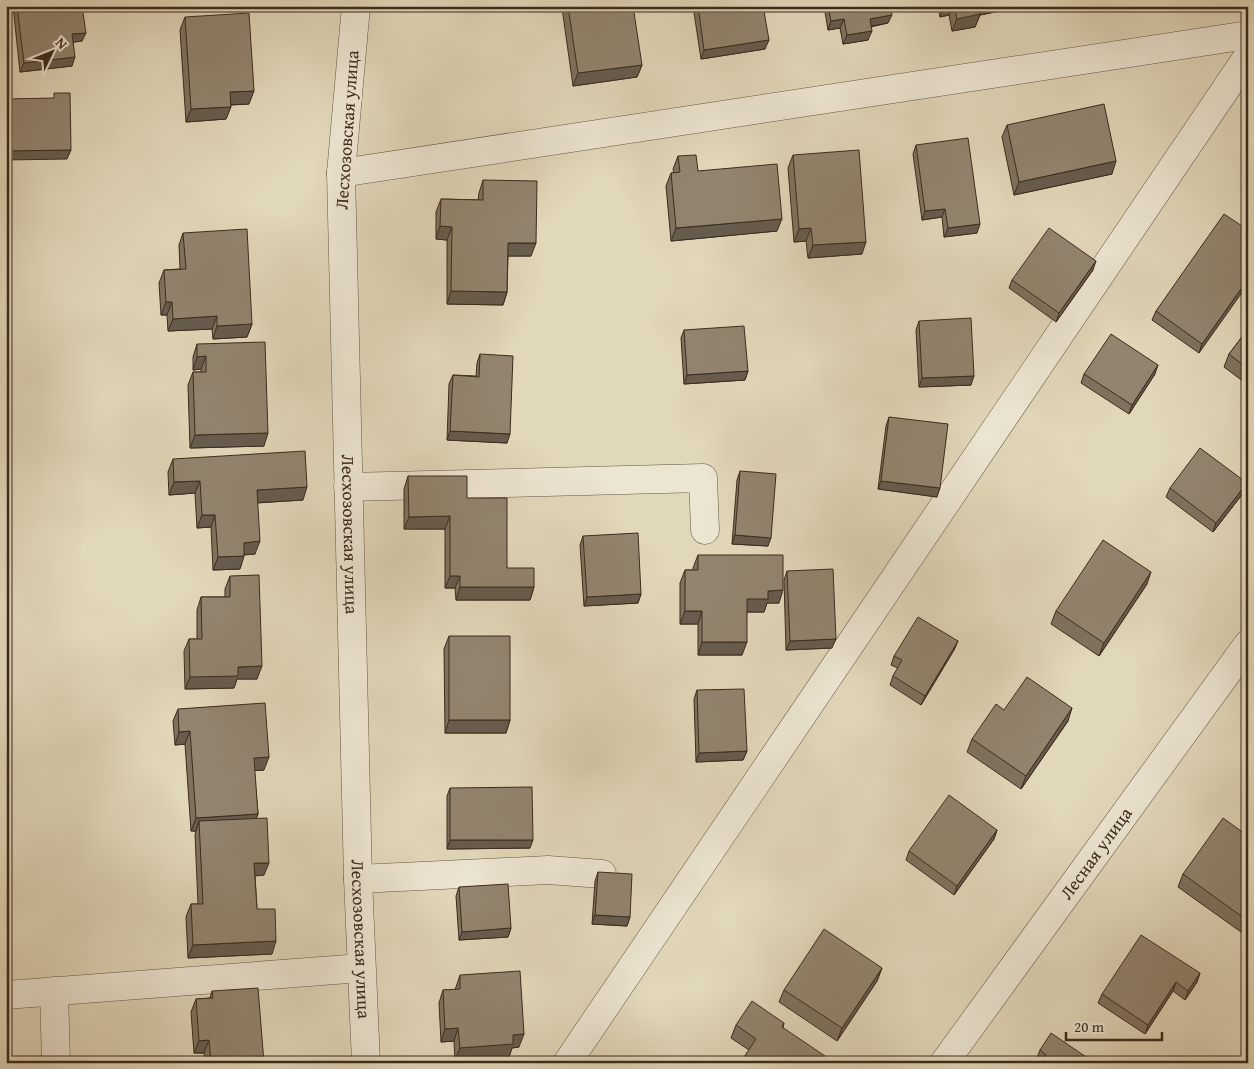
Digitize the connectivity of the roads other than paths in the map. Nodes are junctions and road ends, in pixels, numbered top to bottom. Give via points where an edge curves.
1 (356, 6) edge
2 (1248, 35) edge
3 (1248, 56) edge
4 (340, 173) junction
5 (348, 487) junction
6 (705, 530) dead end
7 (1248, 644) edge
8 (602, 874) edge
9 (358, 879) junction
10 (361, 968) junction
11 (54, 991) junction
12 (6, 995) edge
13 (56, 1063) edge
14 (366, 1063) edge
15 (567, 1063) edge
16 (944, 1063) edge

1 - 4 street, Лесхозовская улица
2 - 4 street
3 - 15 street
4 - 5 street, Лесхозовская улица
5 - 6 street via 703,478
5 - 9 street, Лесхозовская улица
7 - 16 street, Лесная улица
8 - 9 street via 548,870
9 - 10 street, Лесхозовская улица
10 - 11 street
10 - 14 street, Лесхозовская улица
11 - 12 street
11 - 13 street

